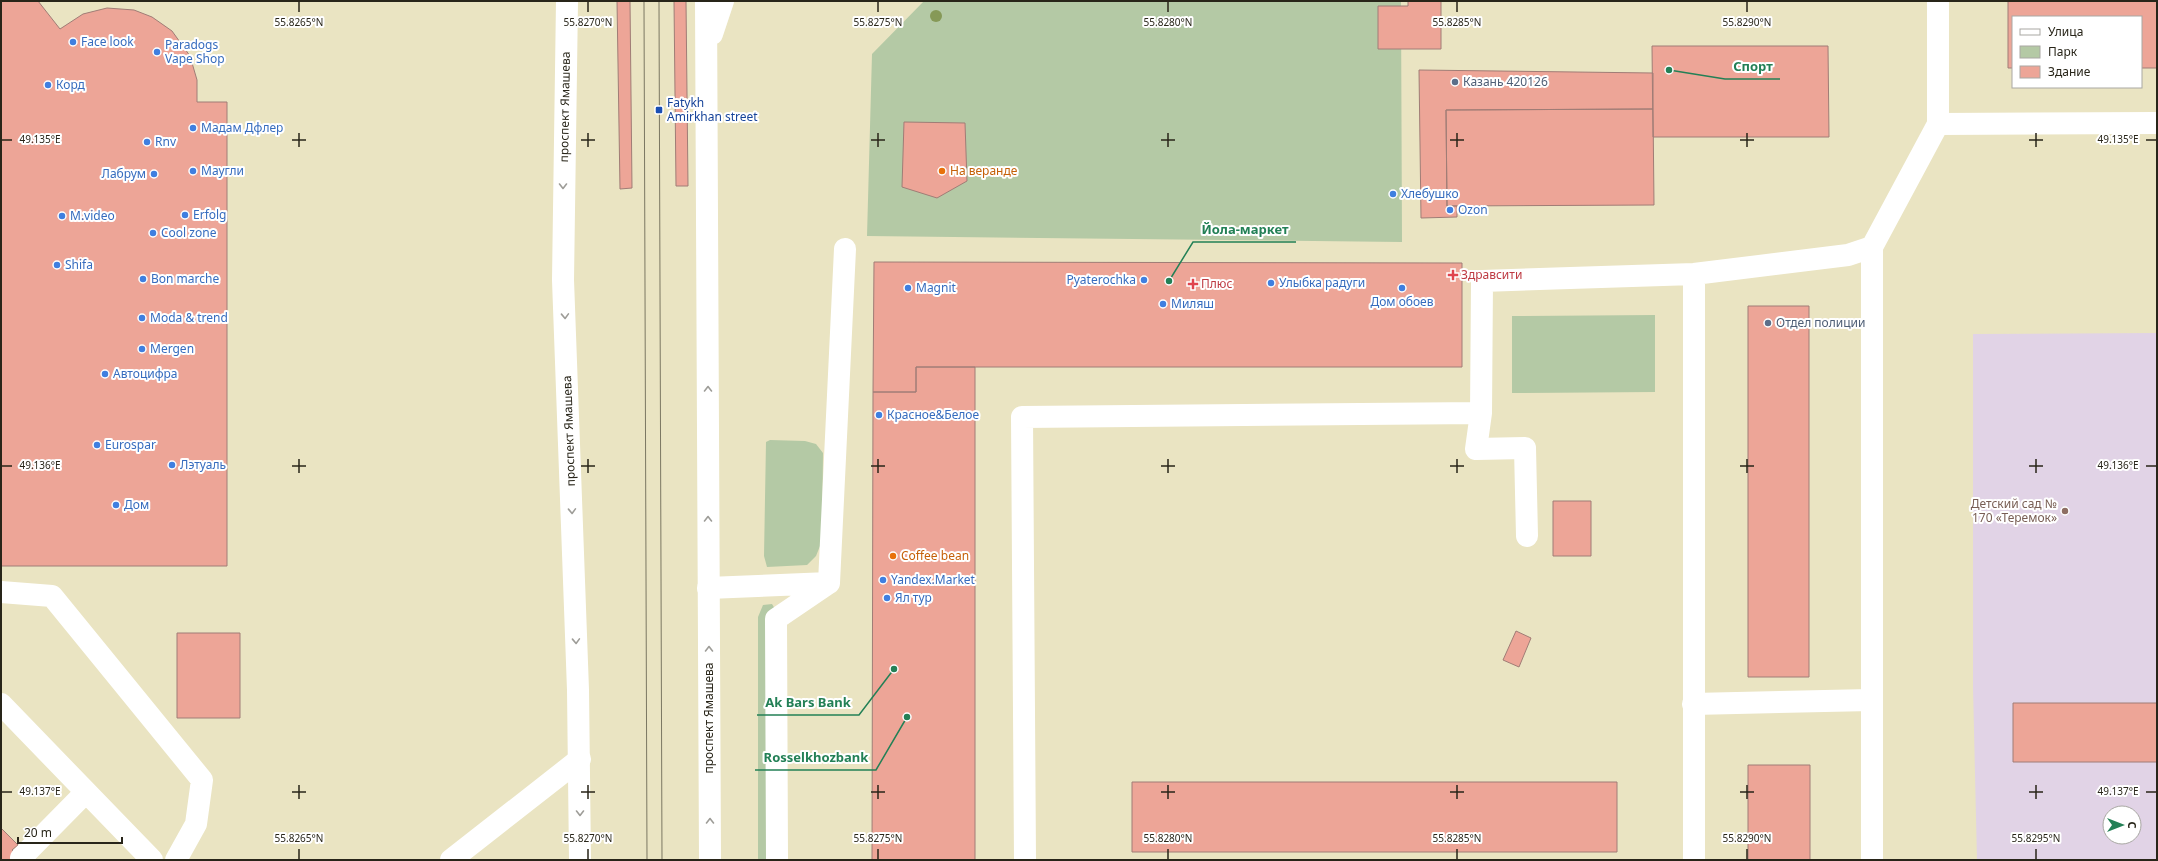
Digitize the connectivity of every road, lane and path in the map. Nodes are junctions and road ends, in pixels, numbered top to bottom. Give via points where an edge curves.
1 (706, 1) edge
2 (723, 1) edge
3 (1938, 1) edge
4 (566, 4) edge
5 (707, 46) junction
6 (2157, 123) edge
7 (1938, 124) junction
8 (1872, 247) junction
9 (845, 249) dead end
10 (1694, 274) junction
11 (1482, 413) junction
12 (1527, 536) dead end
13 (829, 583) junction
14 (708, 588) junction
15 (1, 592) edge
16 (1871, 700) junction
17 (1, 704) edge
18 (1694, 704) junction
19 (580, 759) junction
20 (86, 792) junction
21 (21, 858) dead end
22 (152, 860) edge
23 (176, 860) edge
24 (452, 860) edge
25 (580, 860) edge
26 (710, 860) edge
27 (777, 860) edge
28 (1025, 860) edge
29 (1694, 860) edge
30 (1872, 860) edge

1 - 5 main road, проспект Ямашева
2 - 5 main road
3 - 7 main road
4 -> 19 main road, проспект Ямашева via 563,280
14 -> 5 main road, проспект Ямашева
6 - 7 main road
7 - 8 main road
8 - 10 main road via 1848,255
8 - 16 main road
9 - 13 main road
10 - 11 main road via 1482,281
10 - 18 main road
11 - 12 main road via 1476,449 1525,448
11 - 28 main road via 1022,417
13 - 14 main road
13 - 27 main road via 776,619
26 -> 14 main road, проспект Ямашева
15 - 23 main road via 52,596 202,780 196,824
16 - 18 main road
16 - 30 main road
17 - 20 main road
18 - 29 main road
19 - 24 main road
19 -> 25 main road, проспект Ямашева
20 - 21 main road
20 - 22 main road

